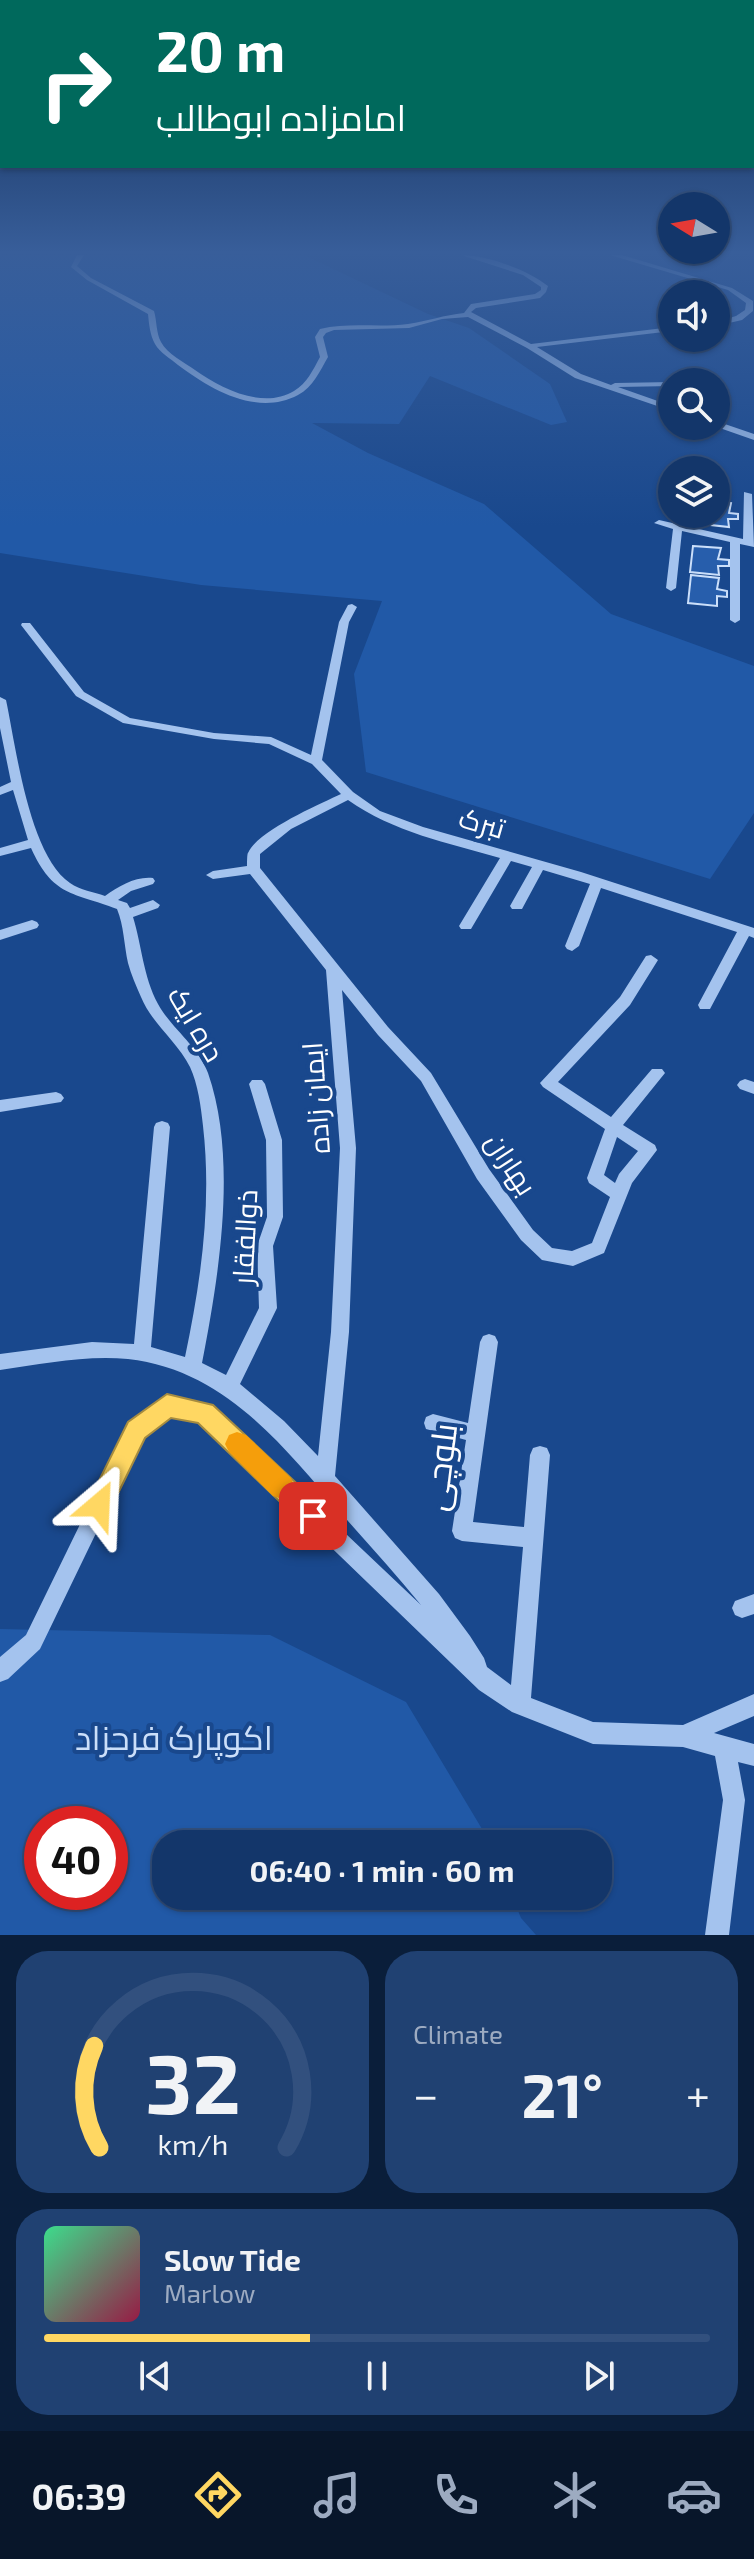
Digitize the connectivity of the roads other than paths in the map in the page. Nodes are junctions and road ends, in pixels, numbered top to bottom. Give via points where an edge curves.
1 (160, 345) edge
2 (321, 345) edge
3 (536, 345) edge
4 (530, 346) joint
5 (658, 384) edge
6 (603, 385) junction
7 (658, 404) edge
8 (730, 429) edge
9 (754, 437) edge
10 (747, 494) dead end
11 (678, 528) edge
12 (683, 528) edge
13 (735, 539) junction
14 (751, 543) edge
15 (671, 588) dead end
16 (352, 607) dead end
17 (735, 620) dead end
18 (26, 625) dead end
19 (0, 700) edge
20 (316, 761) junction
21 (19, 783) junction
22 (0, 791) edge
23 (349, 795) junction
24 (36, 849) junction
25 (0, 852) edge
26 (508, 855) junction
27 (540, 864) junction
28 (253, 869) junction
29 (213, 875) dead end
30 (148, 881) dead end
31 (597, 882) junction
32 (108, 900) junction
33 (153, 905) dead end
34 (517, 906) dead end
35 (127, 914) junction
36 (32, 925) dead end
37 (466, 926) dead end
38 (750, 931) edge
39 (0, 935) edge
40 (572, 946) dead end
41 (651, 960) dead end
42 (333, 969) junction
43 (705, 1005) dead end
44 (657, 1073) dead end
45 (257, 1084) dead end
46 (56, 1098) dead end
47 (0, 1106) edge
48 (614, 1125) junction
49 (162, 1127) dead end
50 (620, 1195) junction
51 (489, 1342) dead end
52 (142, 1353) junction
53 (0, 1362) edge
54 (192, 1368) junction
55 (229, 1387) junction
56 (433, 1423) dead end
57 (476, 1434) junction
58 (540, 1455) dead end
59 (325, 1480) junction
60 (534, 1538) junction
61 (0, 1671) edge
62 (487, 1682) junction
63 (520, 1704) junction
64 (754, 1705) edge
65 (683, 1736) junction
66 (725, 1748) junction
67 (754, 1755) edge
68 (717, 1935) edge

1 - 2 street via 200,379 243,398 270,401 292,398 308,388 324,357
3 - 4 street
4 - 6 street
5 - 6 street
6 - 7 street
8 - 9 street
10 - 14 street
11 - 15 street
12 - 13 street
13 - 14 street
13 - 17 street
16 - 20 street via 344,622
18 - 20 street, تبرک via 80,694 127,721 271,741
19 - 21 street
20 - 23 street, تبرک
21 - 22 street
21 - 24 street
23 - 26 street, تبرک via 376,814
23 - 28 street via 267,838 254,853
24 - 25 street
24 - 32 street via 63,884
26 - 27 street, تبرک
26 - 37 street
27 - 31 street, تبرک
27 - 34 street
28 - 29 street
28 - 42 street
30 - 32 street
31 - 38 street, تبرک
31 - 40 street
32 - 35 street
33 - 35 street
35 - 54 street, دره ایک via 136,968 154,1012 200,1074 211,1138 214,1228
36 - 39 street
38 - 43 street
41 - 48 street via 625,1001 548,1083
42 - 50 street, بهاران via 426,1077 483,1174 548,1255 573,1259 598,1248
42 - 59 street, ایمان زاده via 348,1148 340,1332
44 - 48 street
45 - 55 street, ذوالفقار via 274,1140 275,1217 265,1246 268,1308
46 - 47 street
48 - 50 street via 595,1178
48 - 50 street, بهاران via 649,1150 625,1179
49 - 52 street
51 - 57 street, بلوچی
52 - 53 street via 93,1351
52 - 54 street
54 - 55 street
55 - 59 street via 267,1418
56 - 57 street
57 - 60 street, بلوچی via 462,1531
58 - 60 street
59 - 62 street via 450,1621
60 - 63 street
61 - 62 street via 33,1642 136,1430 167,1405 205,1413
62 - 63 street
63 - 65 street via 593,1733
64 - 65 street
65 - 66 street
66 - 67 street
66 - 68 street via 734,1800

